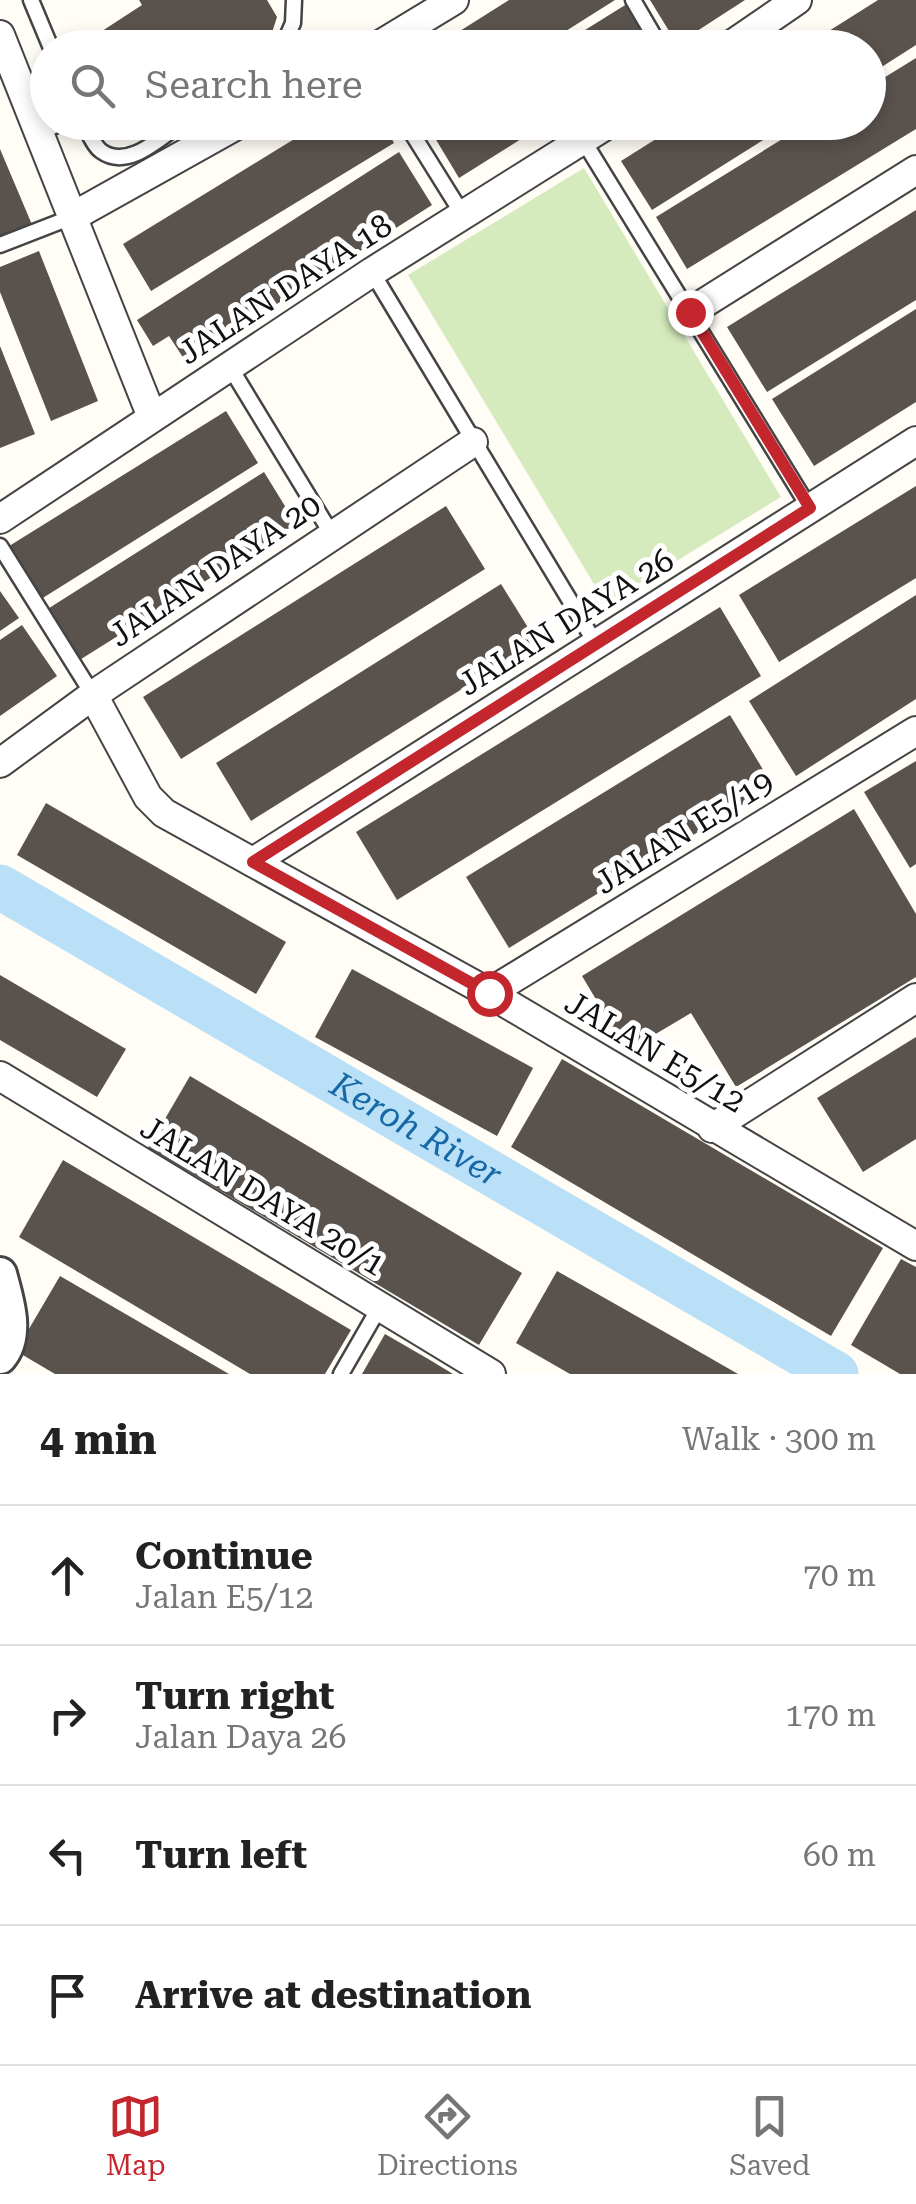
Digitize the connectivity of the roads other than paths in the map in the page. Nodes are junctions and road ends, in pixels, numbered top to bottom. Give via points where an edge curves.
1 (32, 0) edge
2 (294, 0) edge
3 (454, 0) edge
4 (632, 0) edge
5 (797, 0) edge
6 (44, 30) edge
7 (290, 30) edge
8 (405, 30) edge
9 (650, 30) edge
10 (753, 30) edge
11 (0, 35) edge
12 (30, 90) edge
13 (54, 140) edge
14 (94, 140) edge
15 (158, 140) edge
16 (209, 140) edge
17 (416, 140) edge
18 (583, 140) joint
19 (916, 170) edge
20 (463, 215) junction
21 (72, 216) junction
22 (0, 245) edge
23 (372, 272) junction
24 (690, 312) junction
25 (230, 367) junction
26 (152, 417) junction
27 (916, 441) edge
28 (474, 442) junction
29 (810, 508) junction
30 (0, 518) edge
31 (331, 534) junction
32 (0, 546) edge
33 (596, 644) junction
34 (93, 694) junction
35 (916, 731) edge
36 (0, 763) edge
37 (253, 862) junction
38 (489, 993) junction
39 (916, 998) edge
40 (0, 1076) edge
41 (712, 1128) junction
42 (916, 1246) edge
43 (0, 1274) edge
44 (379, 1308) junction
45 (0, 1358) edge
46 (341, 1374) edge
47 (491, 1374) edge

1 - 6 lane
2 - 7 lane
3 - 8 street
4 - 9 lane
5 - 10 street
11 - 12 street
13 - 21 street
14 - 15 lane via 116,158 138,154
16 - 21 street
17 - 20 lane
18 - 20 street, JALAN DAYA 18
18 - 24 lane
19 - 24 street
20 - 23 street, JALAN DAYA 18
21 - 22 lane
21 - 26 street
23 - 25 street, JALAN DAYA 18
23 - 28 lane
24 - 29 lane
25 - 26 street, JALAN DAYA 18
25 - 31 lane
26 - 30 street, JALAN DAYA 18
27 - 29 street, JALAN DAYA 26
28 - 31 street, JALAN DAYA 20
28 - 33 lane
29 - 33 street, JALAN DAYA 26
31 - 34 street, JALAN DAYA 20
32 - 34 lane
33 - 37 street, JALAN DAYA 26
34 - 36 street, JALAN DAYA 20
34 - 37 street, JALAN E5/12 via 148,797 164,813
35 - 38 street, JALAN E5/19
37 - 38 street, JALAN E5/12
38 - 41 street, JALAN E5/12
39 - 41 street
40 - 44 street, JALAN DAYA 20/1
41 - 42 street, JALAN E5/12
43 - 45 street via 10,1320 8,1348
44 - 46 lane
44 - 47 street, JALAN DAYA 20/1

